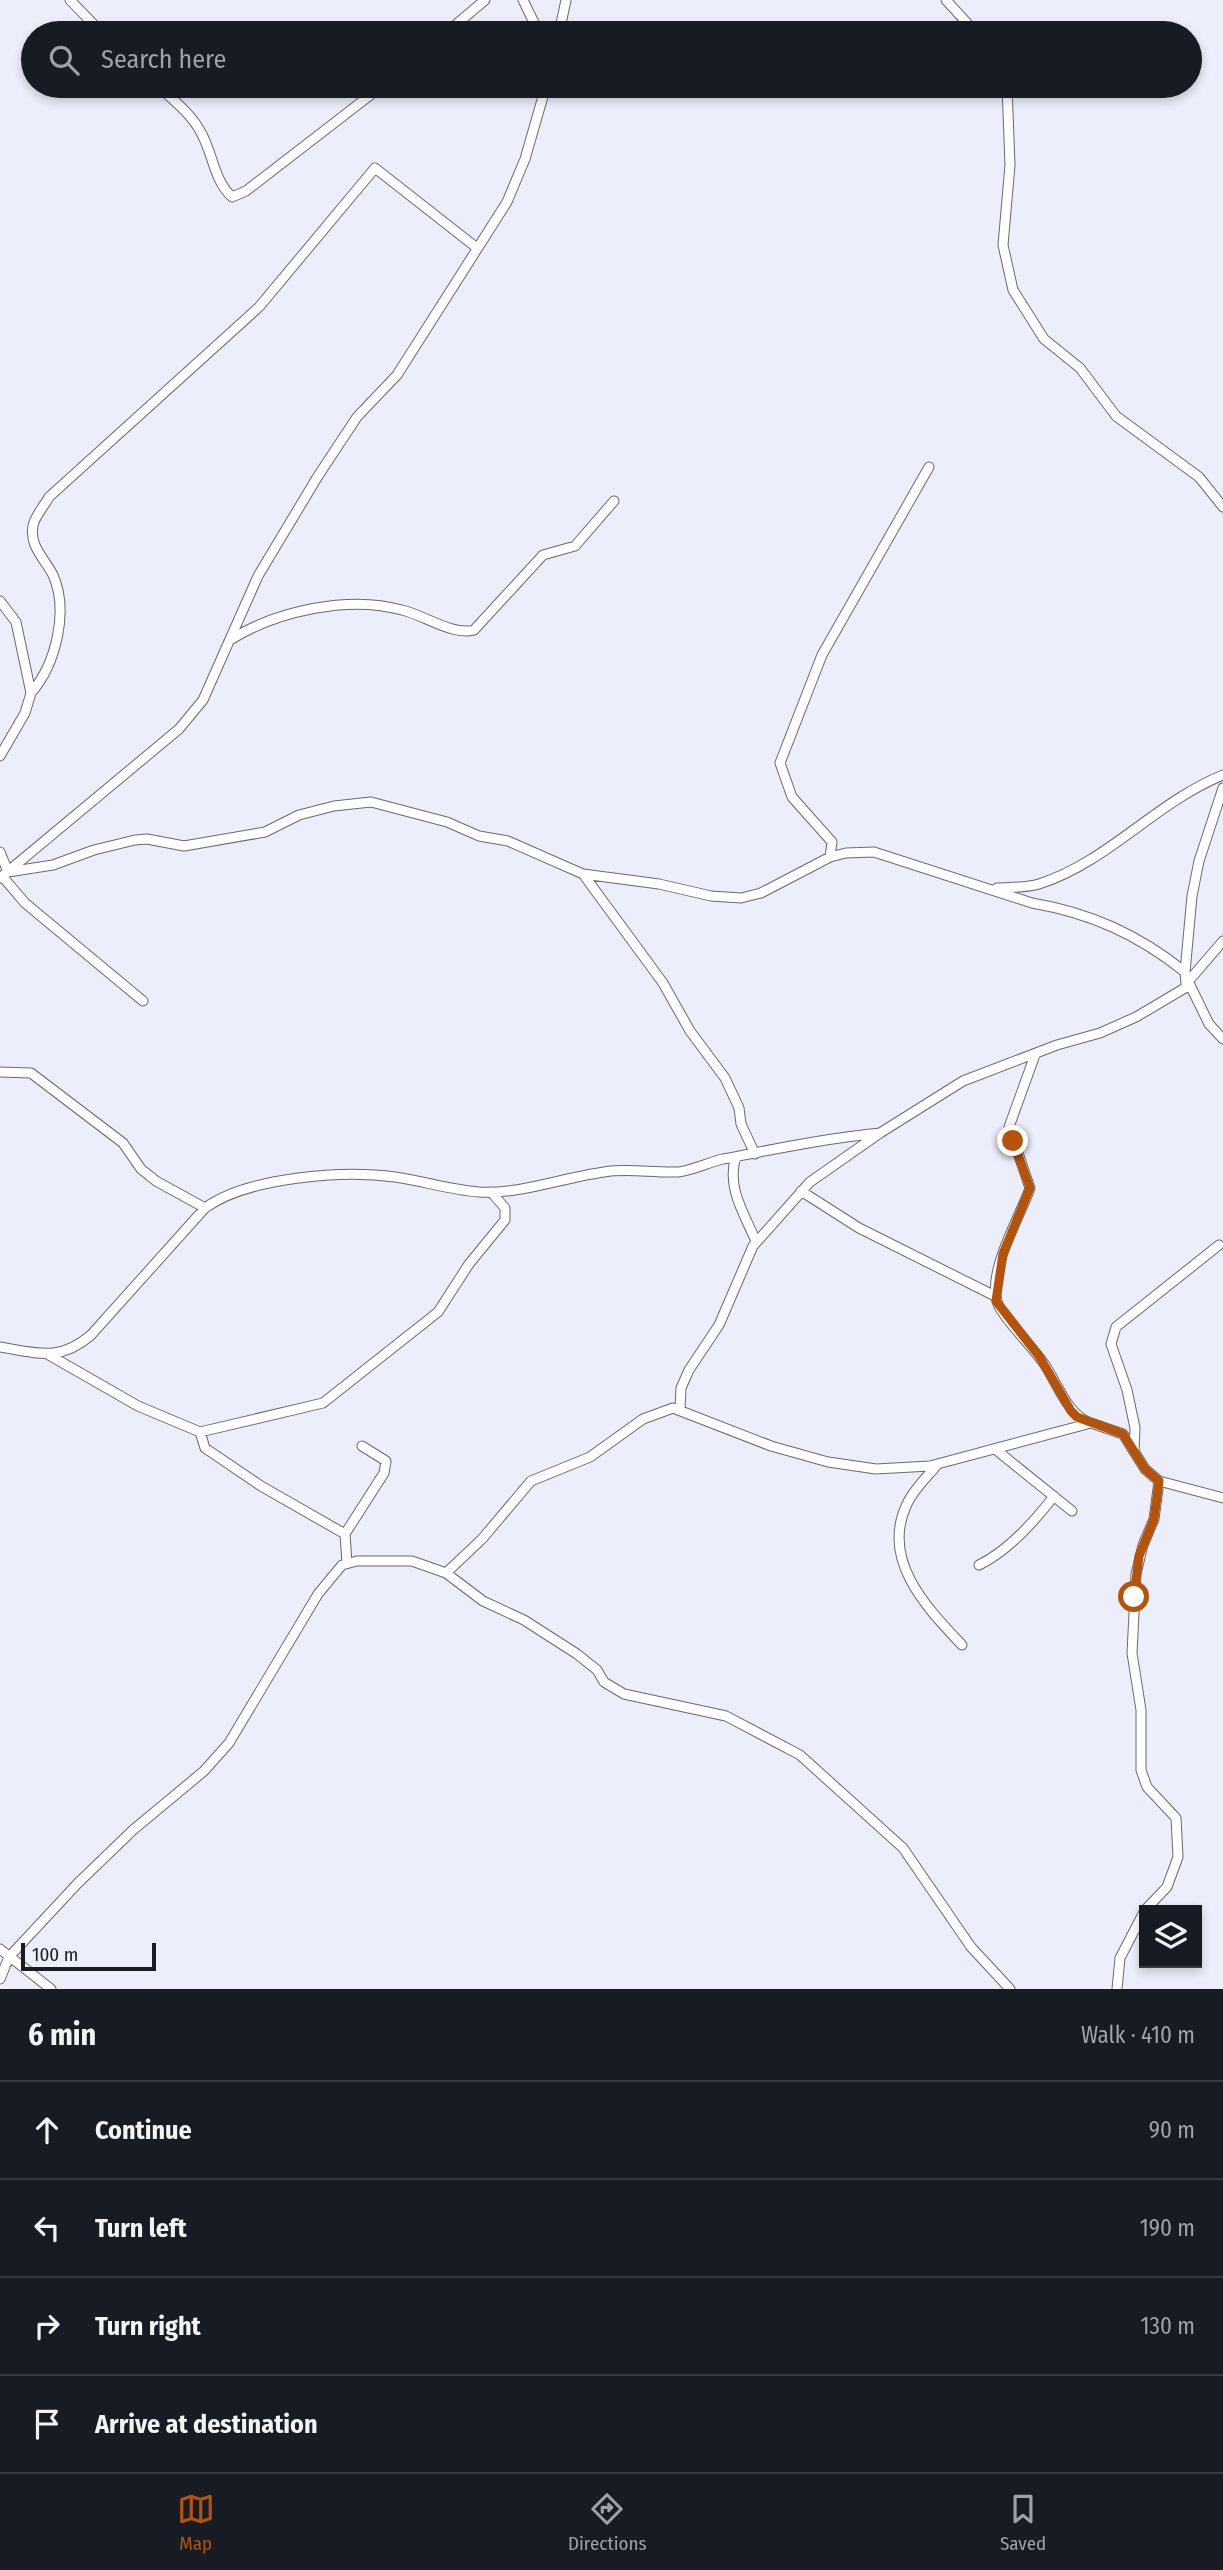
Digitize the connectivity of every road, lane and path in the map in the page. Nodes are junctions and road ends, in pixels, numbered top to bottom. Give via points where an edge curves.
1 (70, 0) edge
2 (485, 0) edge
3 (523, 0) edge
4 (566, 0) edge
5 (946, 0) edge
6 (91, 21) edge
7 (460, 21) edge
8 (533, 21) edge
9 (562, 21) edge
10 (965, 21) edge
11 (171, 98) edge
12 (366, 98) edge
13 (542, 98) edge
14 (1007, 98) edge
15 (477, 248) junction
16 (929, 467) dead end
17 (614, 501) dead end
18 (1223, 507) edge
19 (0, 601) edge
20 (230, 640) junction
21 (31, 693) junction
22 (3, 748) edge
23 (0, 757) edge
24 (1223, 775) edge
25 (1223, 788) edge
26 (0, 852) edge
27 (830, 858) junction
28 (583, 874) junction
29 (3, 875) edge
30 (991, 889) junction
31 (1223, 941) edge
32 (1185, 972) junction
33 (1188, 985) junction
34 (143, 1000) dead end
35 (1223, 1039) edge
36 (1035, 1055) junction
37 (0, 1072) edge
38 (880, 1133) junction
39 (755, 1154) junction
40 (736, 1157) junction
41 (801, 1191) junction
42 (491, 1192) junction
43 (205, 1208) junction
44 (756, 1241) junction
45 (1219, 1245) dead end
46 (995, 1296) junction
47 (0, 1347) edge
48 (48, 1355) junction
49 (680, 1409) junction
50 (1091, 1423) junction
51 (200, 1432) junction
52 (362, 1446) dead end
53 (995, 1449) junction
54 (1134, 1451) junction
55 (938, 1464) junction
56 (1159, 1481) junction
57 (1054, 1496) junction
58 (1223, 1498) edge
59 (1072, 1511) dead end
60 (345, 1534) junction
61 (347, 1563) junction
62 (979, 1565) dead end
63 (446, 1573) junction
64 (962, 1645) dead end
65 (1150, 1905) edge
66 (1139, 1922) edge
67 (0, 1949) edge
68 (9, 1956) junction
69 (0, 1979) edge
70 (51, 1989) edge
71 (1010, 1989) edge
72 (1117, 1989) edge

1 - 6 street
2 - 7 street
3 - 8 street
4 - 9 street
5 - 10 street
11 - 12 street via 201,131 220,183 232,197
13 - 15 street via 517,181
14 - 18 street via 1010,165 1003,245 1013,290 1044,340 1080,368 1116,416 1199,477
15 - 20 street via 397,375 357,417 318,476 258,576
15 - 21 street via 375,167 259,307 50,497 33,525 37,553 52,575 62,610 42,681
16 - 27 street via 822,655 780,764 792,797 832,842
17 - 20 street via 575,546 543,555 474,630 460,631 381,605 337,606 276,619
19 - 21 street via 16,622
20 - 29 street via 204,700 179,729
21 - 22 street via 25,713
22 - 23 street
24 - 30 street via 1178,797 1123,839 1064,874 1028,887
25 - 32 street via 1199,862
26 - 29 street
27 - 28 street via 761,893 741,898
27 - 30 street via 846,853 886,854
28 - 29 street via 508,841 371,802 310,812 265,832 184,846 135,840
28 - 39 street via 725,1078
29 - 34 street via 25,903
30 - 32 street via 1101,921 1156,948
31 - 33 street
32 - 33 street
33 - 35 street via 1209,1024
33 - 36 street via 1124,1022
36 - 38 street via 962,1081
36 - 46 street via 1009,1127 1030,1188 1003,1254
37 - 43 street via 31,1073 123,1143 156,1181
38 - 39 street
38 - 41 street
39 - 40 street
40 - 42 street via 681,1172 604,1172 532,1189
40 - 44 street via 731,1171 736,1198
41 - 44 street
41 - 46 street via 859,1228
42 - 43 street via 391,1177 319,1177 233,1193
42 - 51 street via 505,1208 505,1220 438,1312 327,1401
43 - 48 street via 91,1335
44 - 49 street via 719,1325 689,1370 681,1388
45 - 54 street via 1111,1334 1135,1428
46 - 50 street via 1000,1309 1039,1356 1071,1411
47 - 48 street
48 - 51 street via 138,1406
49 - 55 street via 771,1446 828,1462 876,1469
49 - 63 street via 643,1419 590,1457 531,1481
50 - 53 street
50 - 54 street via 1119,1431
51 - 60 street via 205,1448
52 - 60 street via 386,1461 384,1473
53 - 55 street
53 - 57 street
54 - 56 street
55 - 64 street via 907,1503 900,1541 902,1563 911,1585
56 - 58 street
56 - 65 street via 1154,1519 1136,1574 1132,1653 1141,1710 1140,1770 1147,1787 1176,1818 1178,1857 1167,1887
57 - 59 street
57 - 62 street via 1038,1517 992,1559
60 - 61 street
61 - 63 street via 412,1561
61 - 68 street via 318,1594 229,1743 204,1771 103,1858
63 - 71 street via 483,1601 524,1620 577,1654 604,1682 624,1694 726,1716 800,1755 903,1848 971,1947
66 - 72 street via 1120,1958
67 - 68 street
68 - 69 street
68 - 70 street

